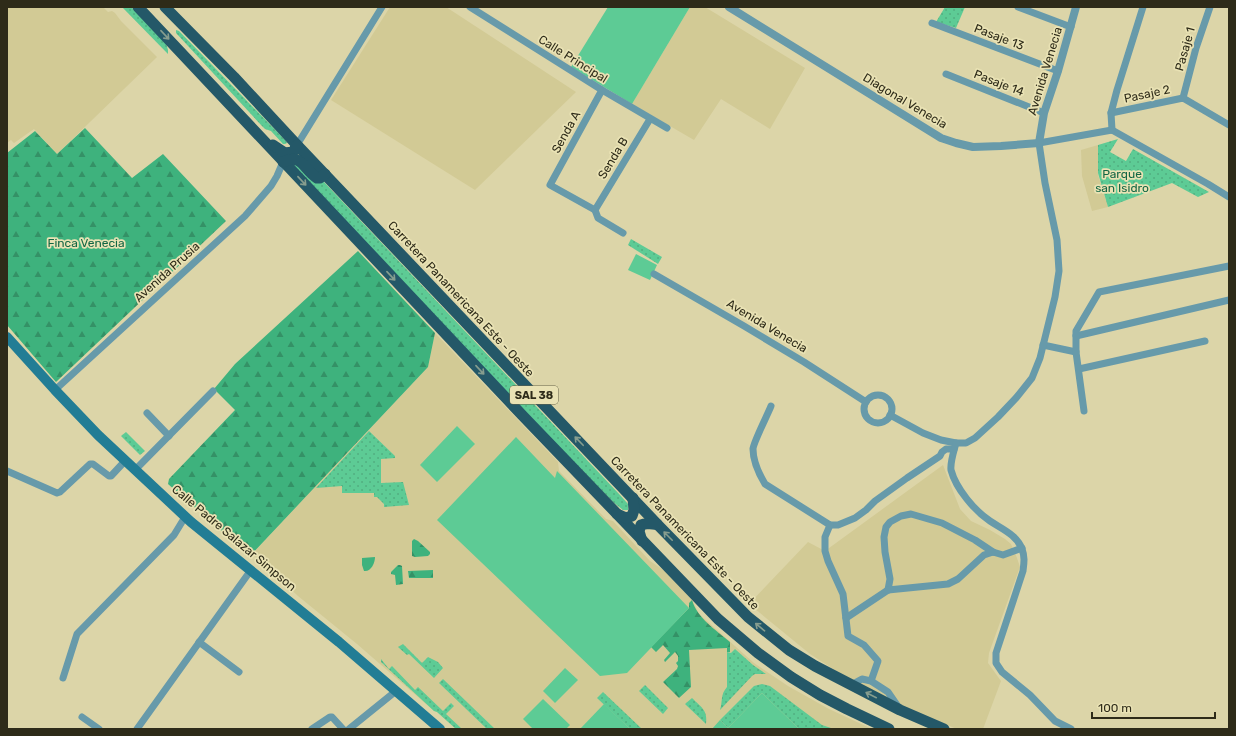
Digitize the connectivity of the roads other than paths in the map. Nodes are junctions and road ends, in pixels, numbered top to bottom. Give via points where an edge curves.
1 (138, 7) edge
2 (166, 7) edge
3 (382, 7) edge
4 (470, 7) edge
5 (729, 7) edge
6 (1018, 7) edge
7 (1076, 7) edge
8 (1143, 7) edge
9 (1210, 7) edge
10 (932, 23) dead end
11 (1071, 27) junction
12 (1058, 71) junction
13 (946, 74) dead end
14 (602, 90) junction
15 (1183, 98) junction
16 (225, 100) junction
17 (1044, 113) junction
18 (1111, 113) junction
19 (650, 119) junction
20 (1229, 124) edge
21 (667, 128) dead end
22 (1112, 130) junction
23 (1039, 143) junction
24 (297, 145) junction
25 (283, 162) junction
26 (325, 174) junction
27 (1229, 197) edge
28 (595, 210) junction
29 (623, 233) dead end
30 (1229, 266) edge
31 (654, 274) dead end
32 (1229, 300) edge
33 (1076, 336) junction
34 (7, 337) edge
35 (1205, 341) dead end
36 (1043, 345) junction
37 (1076, 352) junction
38 (1078, 369) junction
39 (55, 390) junction
40 (213, 391) dead end
41 (866, 402) junction
42 (771, 406) dead end
43 (1084, 411) dead end
44 (147, 413) dead end
45 (890, 415) junction
46 (169, 436) junction
47 (955, 446) junction
48 (125, 461) junction
49 (135, 470) junction
50 (7, 471) edge
51 (633, 498) junction
52 (617, 514) junction
53 (185, 517) junction
54 (657, 524) junction
55 (830, 526) junction
56 (642, 540) junction
57 (1022, 548) junction
58 (993, 552) junction
59 (251, 570) junction
60 (888, 590) junction
61 (846, 618) junction
62 (199, 642) junction
63 (239, 672) dead end
64 (63, 678) dead end
65 (871, 681) junction
66 (851, 685) junction
67 (396, 691) junction
68 (900, 710) junction
69 (82, 717) dead end
70 (99, 729) edge
71 (137, 729) edge
72 (312, 729) edge
73 (343, 729) edge
74 (349, 729) edge
75 (440, 729) edge
76 (889, 729) edge
77 (944, 729) edge
78 (1071, 729) edge

1 -> 16 highway, SAL 38
2 - 24 highway, Carretera Panamericana Este - Oeste / SAL 38
3 - 24 street
4 - 14 street, Calle Principal
5 - 23 street, Diagonal Venecia via 941,138 973,147
6 - 11 street
7 - 11 street, Avenida Venecia
8 - 18 street
9 - 15 street, Pasaje 1
10 - 12 street, Pasaje 13
11 - 12 street, Avenida Venecia
12 - 17 street, Avenida Venecia
13 - 17 street, Pasaje 14
14 - 19 street, Calle Principal
14 - 28 street, Senda A via 550,185
15 - 18 street, Pasaje 2
15 - 20 street, Pasaje 2
16 - 24 highway via 230,101 279,150 289,153
16 - 25 highway, SAL 38
17 - 23 street, Avenida Venecia
18 - 22 street
19 - 21 street, Calle Principal
19 - 28 street, Senda B
22 - 23 street, Diagonal Venecia
22 - 27 street
23 - 36 street via 1057,240 1059,271
24 - 26 highway, Carretera Panamericana Este - Oeste / SAL 38
25 - 26 highway via 294,158 317,178
25 - 39 street, Avenida Prusia via 270,186 245,216
25 -> 52 highway, SAL 38
51 -> 26 highway, Carretera Panamericana Este - Oeste / SAL 38
28 - 29 street via 598,218
30 - 33 street via 1099,292 1076,331
31 - 41 street, Avenida Venecia
32 - 33 street
33 - 37 street
34 - 39 main road, Calle Padre Salazar Simpson
35 - 38 street
36 - 37 street
36 - 47 street via 1032,378 1016,398 975,438
37 - 38 street
38 - 43 street
39 - 48 main road, Calle Padre Salazar Simpson
40 - 46 street
41 - 45 street via 873,396 883,396 890,403
41 - 45 street via 866,414 873,421 882,422
42 - 55 street via 753,448 759,474 765,484
44 - 46 street
45 - 47 street via 923,433
46 - 49 street
47 - 55 street via 946,449 855,518
47 - 57 street via 951,470 964,496 974,508 1014,536
48 - 49 main road, Calle Padre Salazar Simpson
48 - 50 street via 111,476 90,464 57,493
49 - 53 main road, Calle Padre Salazar Simpson
51 - 52 highway via 632,516 626,518
51 - 54 highway, Carretera Panamericana Este - Oeste / SAL 38
52 - 56 highway, SAL 38
53 - 59 main road, Calle Padre Salazar Simpson
53 - 64 street via 174,535 76,634
54 - 56 highway via 641,525 639,531
66 -> 54 highway, Carretera Panamericana Este - Oeste / SAL 38 via 789,650 767,633 748,617
55 - 61 street via 825,537 825,551 843,594
56 - 76 highway, SAL 38 via 718,619 758,653 820,695
57 - 58 street via 1003,555
57 - 78 street via 1023,571 996,653 996,663 1002,672 1030,695 1055,721
58 - 60 street via 984,554 958,579 948,584
58 - 60 street via 942,524 911,514 902,516 890,522 884,537 890,579
59 - 62 street
59 - 67 main road, Calle Padre Salazar Simpson
60 - 61 street
61 - 65 street via 848,636 864,645 878,661
62 - 63 street
62 - 71 street
65 - 66 street via 862,679
65 - 68 street via 888,692
68 -> 66 highway, Carretera Panamericana Este - Oeste / SAL 38
67 - 74 street
67 - 75 main road, Calle Padre Salazar Simpson
68 - 77 highway, Carretera Panamericana Este - Oeste / SAL 38
69 - 70 street
72 - 73 street via 330,717

